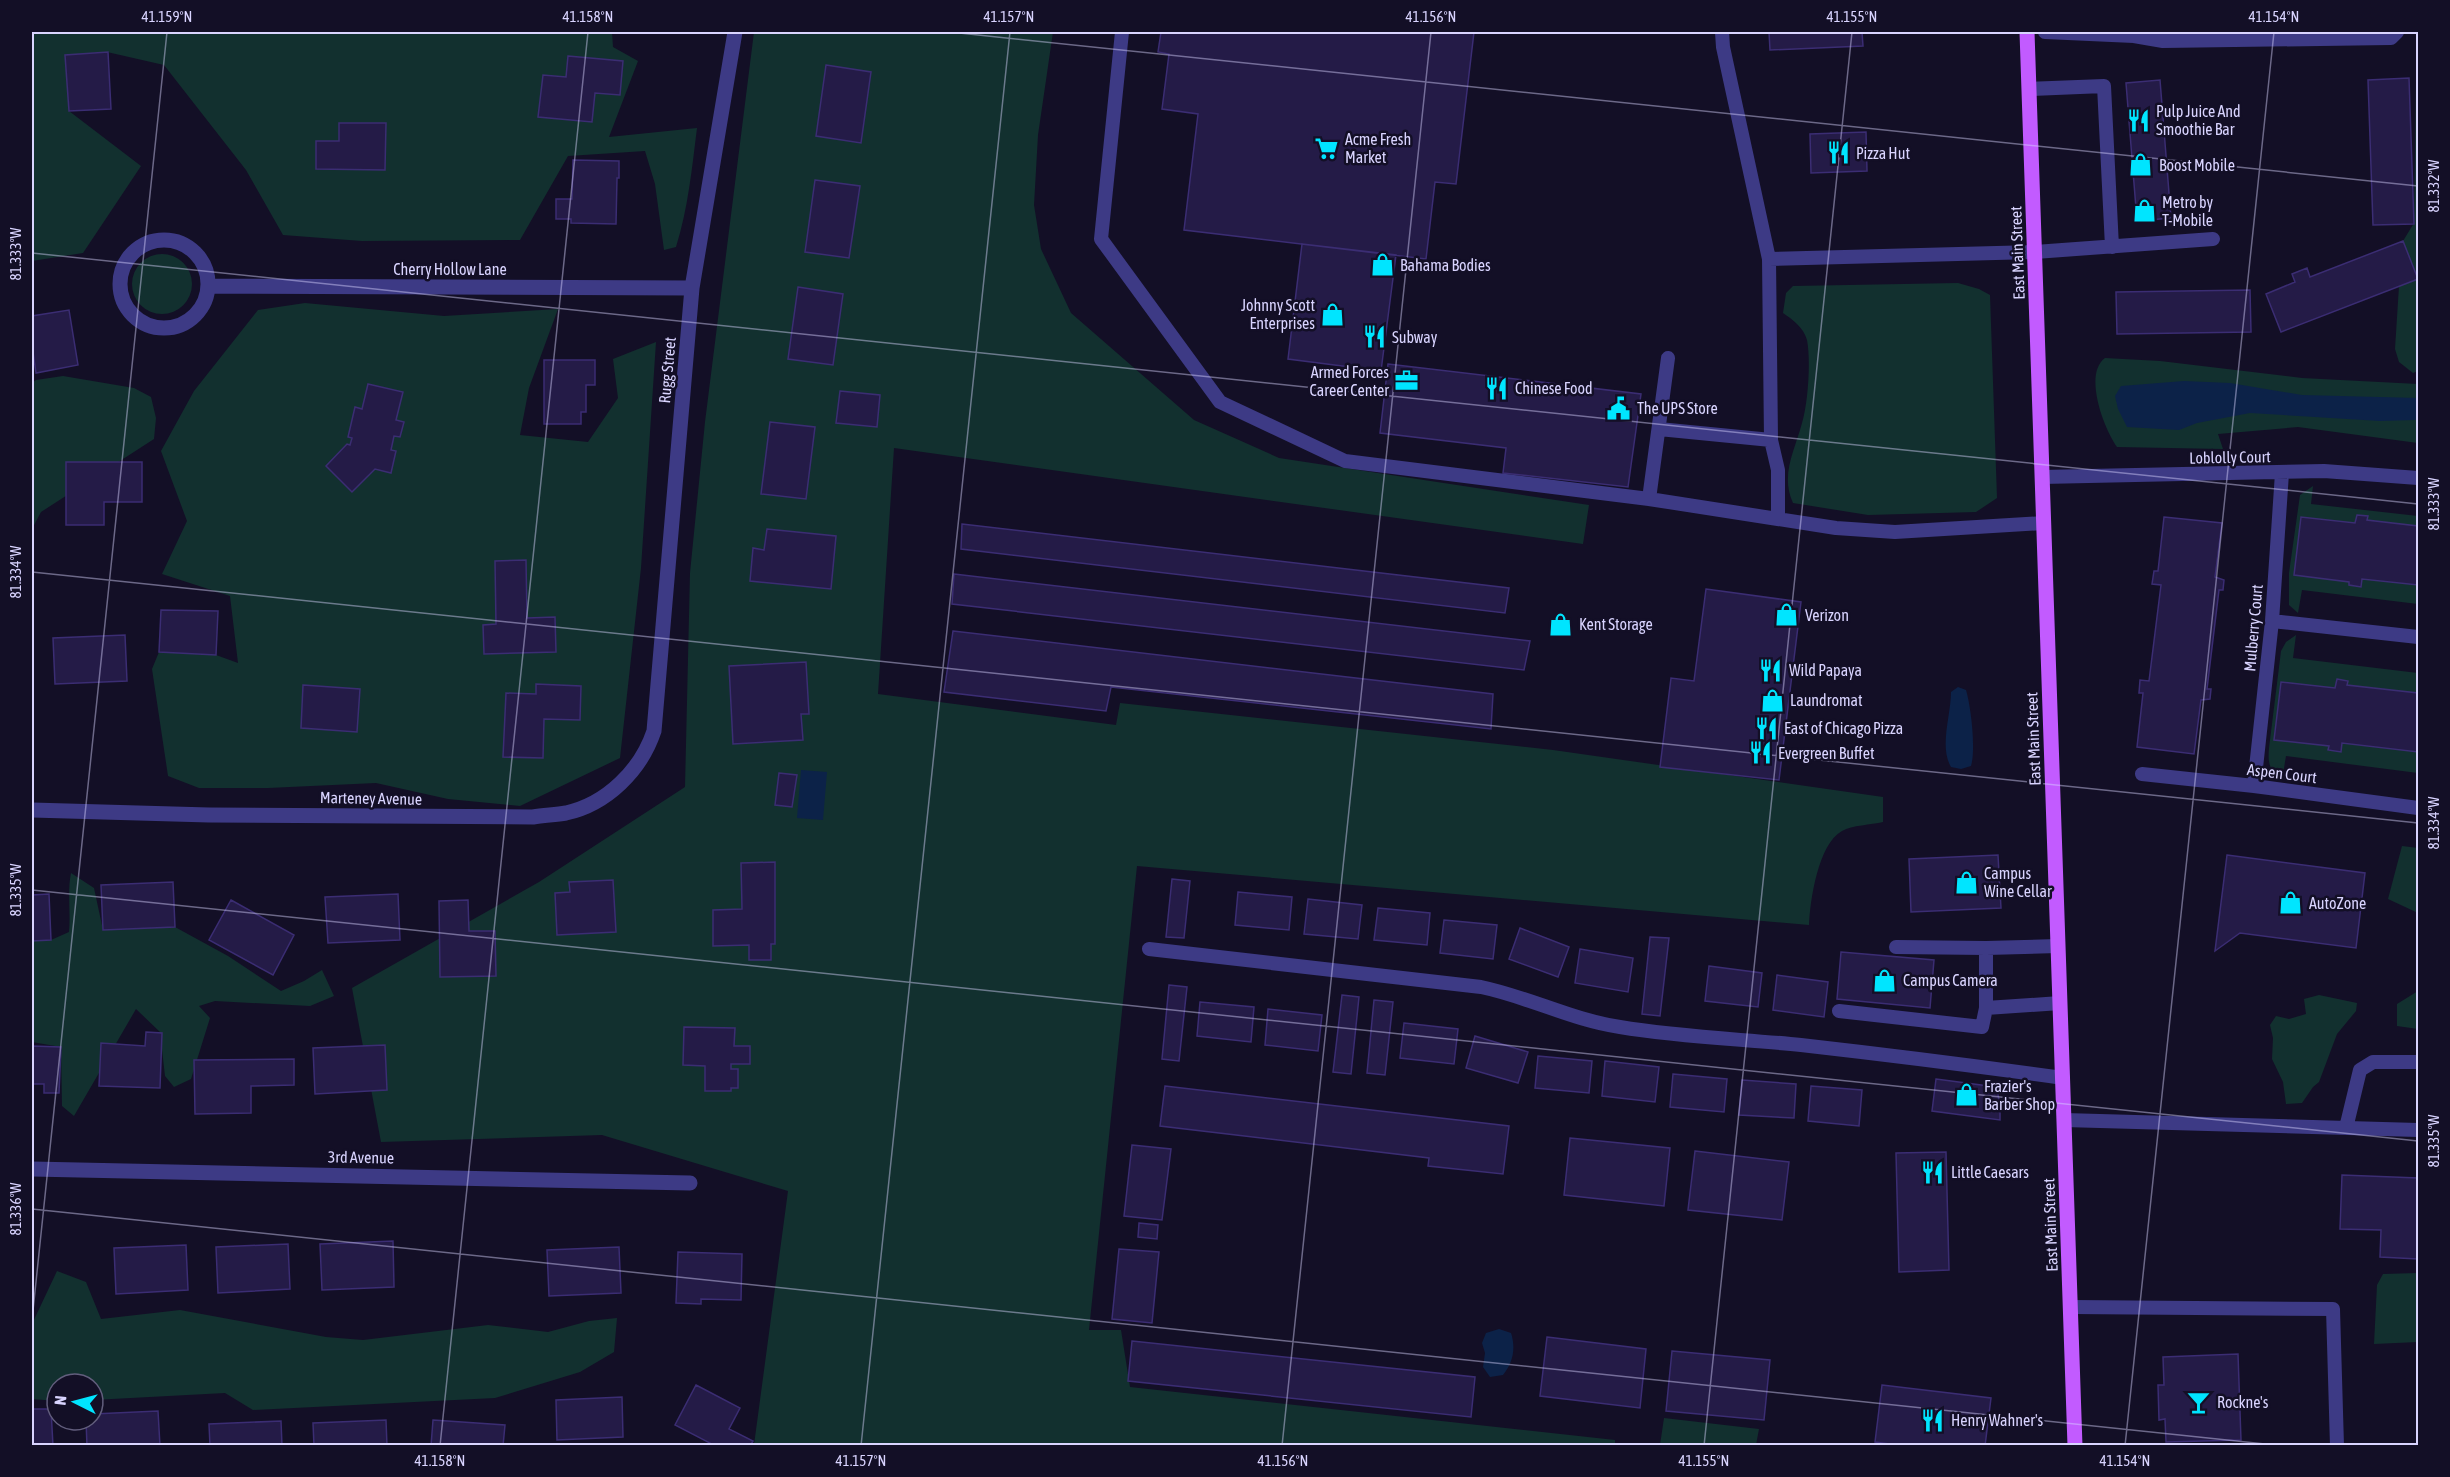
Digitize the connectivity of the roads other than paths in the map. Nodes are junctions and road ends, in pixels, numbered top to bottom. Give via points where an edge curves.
1 (735, 32) edge
2 (1122, 32) edge
3 (1722, 32) edge
4 (2027, 32) edge
5 (2045, 32) edge
6 (2397, 32) edge
7 (2134, 34) edge
8 (2029, 90) junction
9 (2213, 239) dead end
10 (2112, 247) junction
11 (2035, 252) junction
12 (1769, 259) junction
13 (208, 286) junction
14 (692, 288) junction
15 (1668, 358) dead end
16 (1659, 429) junction
17 (1771, 440) junction
18 (2282, 473) junction
19 (2042, 477) junction
20 (2418, 478) edge
21 (1649, 499) junction
22 (1778, 519) junction
23 (2044, 523) junction
24 (2271, 621) junction
25 (2418, 637) edge
26 (656, 714) joint
27 (2142, 774) dead end
28 (2254, 786) junction
29 (2418, 808) edge
30 (32, 810) edge
31 (2058, 946) junction
32 (1896, 947) dead end
33 (1986, 948) junction
34 (1149, 949) dead end
35 (2060, 1003) junction
36 (1986, 1008) junction
37 (1839, 1011) dead end
38 (2418, 1062) edge
39 (2063, 1078) junction
40 (2064, 1120) junction
41 (2346, 1128) junction
42 (2418, 1130) edge
43 (32, 1169) edge
44 (690, 1183) dead end
45 (2070, 1307) junction
46 (2075, 1446) edge
47 (2337, 1446) edge

1 - 14 street, Rugg Street
2 - 21 lane via 1101,239 1220,402 1345,462
3 - 12 lane
4 - 8 main road, East Main Street
5 - 7 lane
6 - 7 lane via 2391,38 2163,41
8 - 10 lane via 2104,86
8 - 11 main road, East Main Street
9 - 10 lane
10 - 11 lane
11 - 12 lane
11 - 19 main road, East Main Street
12 - 17 lane
13 - 13 street via 199,258 174,241 159,240 145,244 124,265 120,294 134,318 160,329 174,328 198,313
13 - 14 street, Cherry Hollow Lane
14 - 26 street, Rugg Street
15 - 16 lane
16 - 17 lane
16 - 21 lane
17 - 22 lane via 1778,470
18 - 19 lane, Loblolly Court
18 - 20 lane, Loblolly Court via 2324,471
18 - 24 lane, Mulberry Court
19 - 23 main road, East Main Street
21 - 22 lane
22 - 23 lane via 1894,532
23 - 31 main road, East Main Street
24 - 25 lane
24 - 28 lane, Mulberry Court
26 - 30 street, Marteney Avenue via 649,748 639,764 604,795 566,813 494,818
27 - 28 lane, Aspen Court
28 - 29 lane, Aspen Court
31 - 33 lane
31 - 35 main road, East Main Street
32 - 33 lane
33 - 36 lane
34 - 39 lane via 1481,987 1527,998 1581,1018 1665,1034 1801,1045
35 - 36 lane
35 - 39 main road, East Main Street
36 - 37 lane via 1982,1027
38 - 41 lane via 2373,1062 2360,1070
39 - 40 main road, East Main Street
40 - 41 lane
40 - 45 main road, East Main Street
41 - 42 lane
43 - 44 street, 3rd Avenue
45 - 46 main road, East Main Street
45 - 47 lane via 2333,1309

